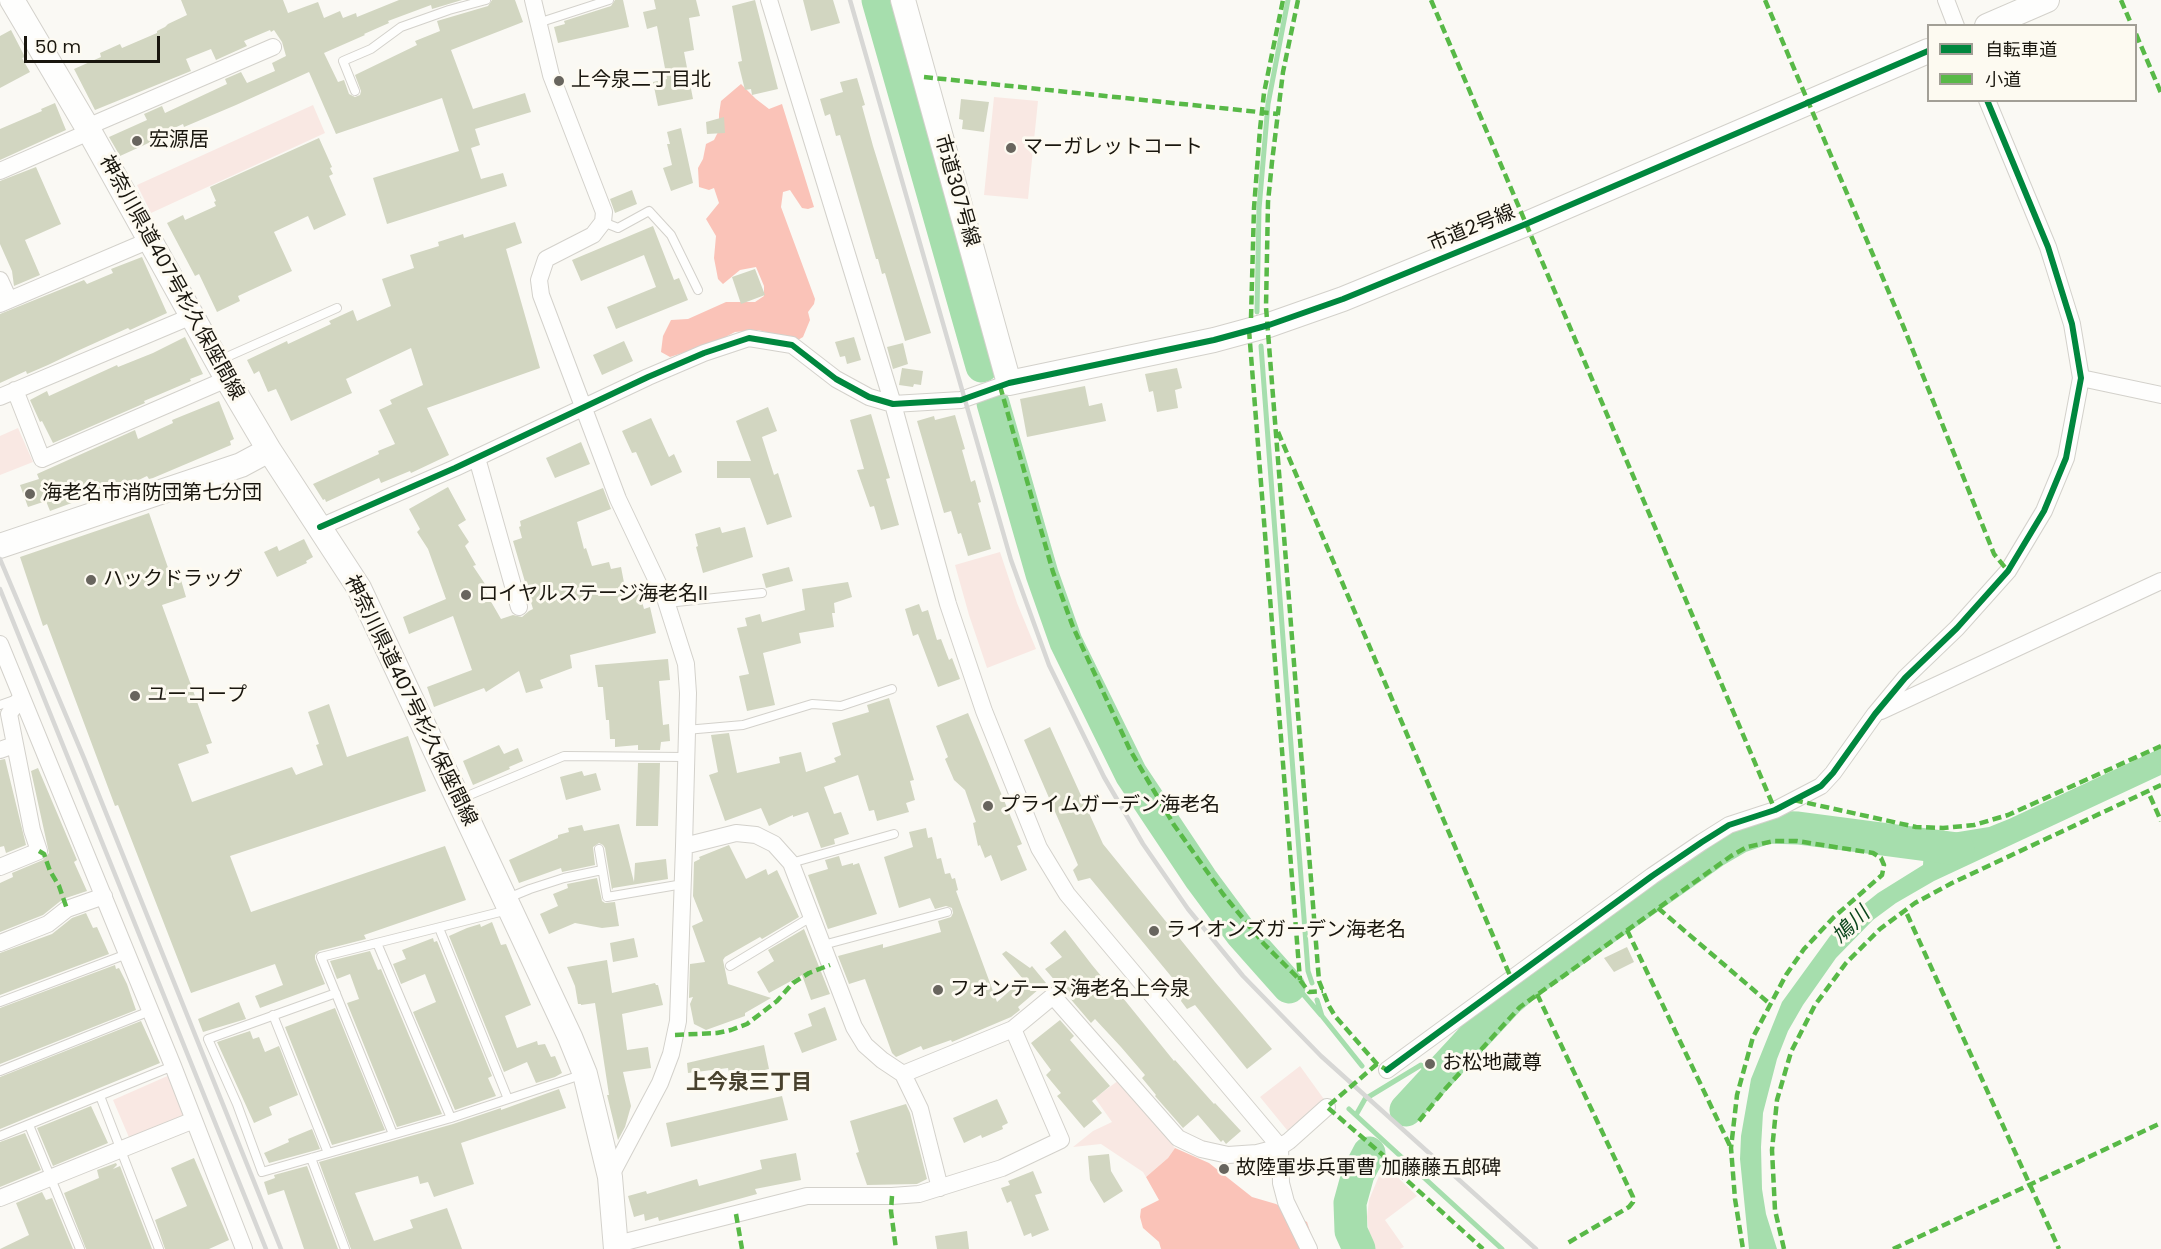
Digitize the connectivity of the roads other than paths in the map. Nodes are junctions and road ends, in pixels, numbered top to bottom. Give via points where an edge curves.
1 (12, 0) edge
2 (486, 0) edge
3 (533, 0) edge
4 (609, 0) edge
5 (769, 0) edge
6 (903, 0) edge
7 (1946, 0) edge
8 (2048, 0) edge
9 (538, 23) junction
10 (1955, 24) edge
11 (1993, 24) edge
12 (273, 46) dead end
13 (1927, 52) edge
14 (355, 92) dead end
15 (1988, 102) edge
16 (88, 129) junction
17 (0, 171) edge
18 (603, 222) junction
19 (150, 240) junction
20 (0, 280) edge
21 (698, 290) dead end
22 (4, 302) edge
23 (337, 308) dead end
24 (192, 316) junction
25 (222, 370) junction
26 (2081, 378) junction
27 (1009, 383) junction
28 (7, 394) edge
29 (2161, 395) edge
30 (893, 404) junction
31 (585, 409) junction
32 (269, 450) junction
33 (477, 458) junction
34 (320, 527) junction
35 (0, 546) edge
36 (2161, 581) edge
37 (762, 593) dead end
38 (667, 603) junction
39 (519, 607) dead end
40 (0, 644) edge
41 (892, 689) dead end
42 (21, 698) junction
43 (0, 705) edge
44 (1875, 714) junction
45 (686, 730) junction
46 (7, 747) edge
47 (686, 757) junction
48 (458, 799) junction
49 (894, 834) dead end
50 (684, 846) junction
51 (599, 849) dead end
52 (791, 863) junction
53 (0, 867) edge
54 (602, 870) junction
55 (683, 884) junction
56 (104, 896) junction
57 (508, 905) junction
58 (947, 912) dead end
59 (811, 917) junction
60 (439, 928) junction
61 (0, 943) edge
62 (377, 943) junction
63 (823, 945) junction
64 (127, 954) junction
65 (730, 966) dead end
66 (336, 993) junction
67 (0, 1002) edge
68 (150, 1011) junction
69 (273, 1015) junction
70 (1013, 1029) junction
71 (173, 1066) junction
72 (1387, 1070) dead end
73 (0, 1071) edge
74 (585, 1074) junction
75 (903, 1074) junction
76 (100, 1096) junction
77 (508, 1099) junction
78 (1327, 1107) dead end
79 (451, 1118) junction
80 (194, 1120) junction
81 (29, 1125) junction
82 (393, 1134) junction
83 (0, 1136) edge
84 (1280, 1147) junction
85 (121, 1149) junction
86 (328, 1153) junction
87 (311, 1158) junction
88 (610, 1177) junction
89 (50, 1178) junction
90 (940, 1188) junction
91 (0, 1198) edge
92 (617, 1246) edge
93 (80, 1249) edge
94 (159, 1249) edge
95 (244, 1249) edge
96 (345, 1249) edge
97 (1309, 1249) edge

1 - 16 street, 神奈川県道407号杉久保座間線
2 - 14 lane via 402,27 371,49 343,61
3 - 9 street
4 - 9 lane
5 - 30 street
6 - 27 street, 市道307号線
7 - 10 street
8 - 11 street
9 - 18 street via 551,75 604,212
12 - 16 street
13 - 27 street, 市道2号線 via 1344,299 1214,340
15 - 26 street via 2048,247 2073,324
16 - 17 street
16 - 19 street, 神奈川県道407号杉久保座間線
18 - 21 lane via 618,228 649,211 671,235
18 - 31 street via 593,235 546,260 539,280 541,295
19 - 22 street
19 - 24 street, 神奈川県道407号杉久保座間線
20 - 22 street
23 - 25 lane
24 - 25 street, 神奈川県道407号杉久保座間線
24 - 28 street
25 - 28 street via 42,459
25 - 32 street, 神奈川県道407号杉久保座間線
26 - 29 street
26 - 44 street via 2066,458 2044,511 2008,571
27 - 30 street via 961,400
30 - 31 street via 868,397 836,379 792,345 749,338 685,361
30 - 84 street via 948,604 984,711 1039,848 1067,894
31 - 33 street
31 - 38 street via 618,499
32 - 34 street, 神奈川県道407号杉久保座間線
32 - 35 street via 241,465
33 - 34 street
33 - 39 street
34 - 48 street, 神奈川県道407号杉久保座間線 via 359,588
36 - 44 street
37 - 38 lane
38 - 45 street via 686,664
40 - 42 street
41 - 45 lane via 841,706 812,704 743,725
42 - 43 lane
42 - 46 street via 9,714
42 - 56 street
44 - 72 street via 1821,786 1775,810 1729,825 1702,842
45 - 47 street
46 - 53 street via 39,851
47 - 48 lane via 564,756
47 - 50 street
48 - 57 street, 神奈川県道407号杉久保座間線
49 - 52 lane
50 - 52 street via 736,833 756,835 774,844
50 - 55 street
51 - 54 lane
52 - 59 street
54 - 55 lane via 606,897
54 - 57 lane via 530,889
55 - 88 street via 678,1021 671,1054 660,1083
56 - 61 street via 67,909 48,924
56 - 64 street
57 - 60 lane
57 - 74 street, 神奈川県道407号杉久保座間線
58 - 63 lane
59 - 63 street
59 - 65 lane
60 - 62 lane
60 - 77 lane
62 - 66 lane via 321,957
62 - 79 lane
63 - 75 street via 854,1027 865,1045
64 - 67 lane
64 - 68 street
66 - 69 lane
66 - 82 lane
68 - 71 street
68 - 73 lane
69 - 86 lane
69 - 87 lane via 208,1039 262,1172
70 - 75 street
70 - 84 street via 1053,996 1178,1138 1201,1149 1228,1155
70 - 90 street via 1060,1140 1002,1168
71 - 76 lane
71 - 80 street
74 - 77 lane
74 - 88 street, 神奈川県道407号杉久保座間線
75 - 90 street via 920,1109
76 - 81 lane
76 - 85 lane
77 - 79 lane
78 - 84 street
79 - 82 lane
80 - 85 street
80 - 95 street
81 - 83 lane
81 - 89 lane
82 - 86 lane
84 - 97 street via 1281,1184
85 - 89 street
85 - 94 lane
86 - 87 lane
87 - 96 lane
88 - 92 street, 神奈川県道407号杉久保座間線
89 - 91 street
89 - 93 lane
90 - 92 street via 892,1196 807,1196

